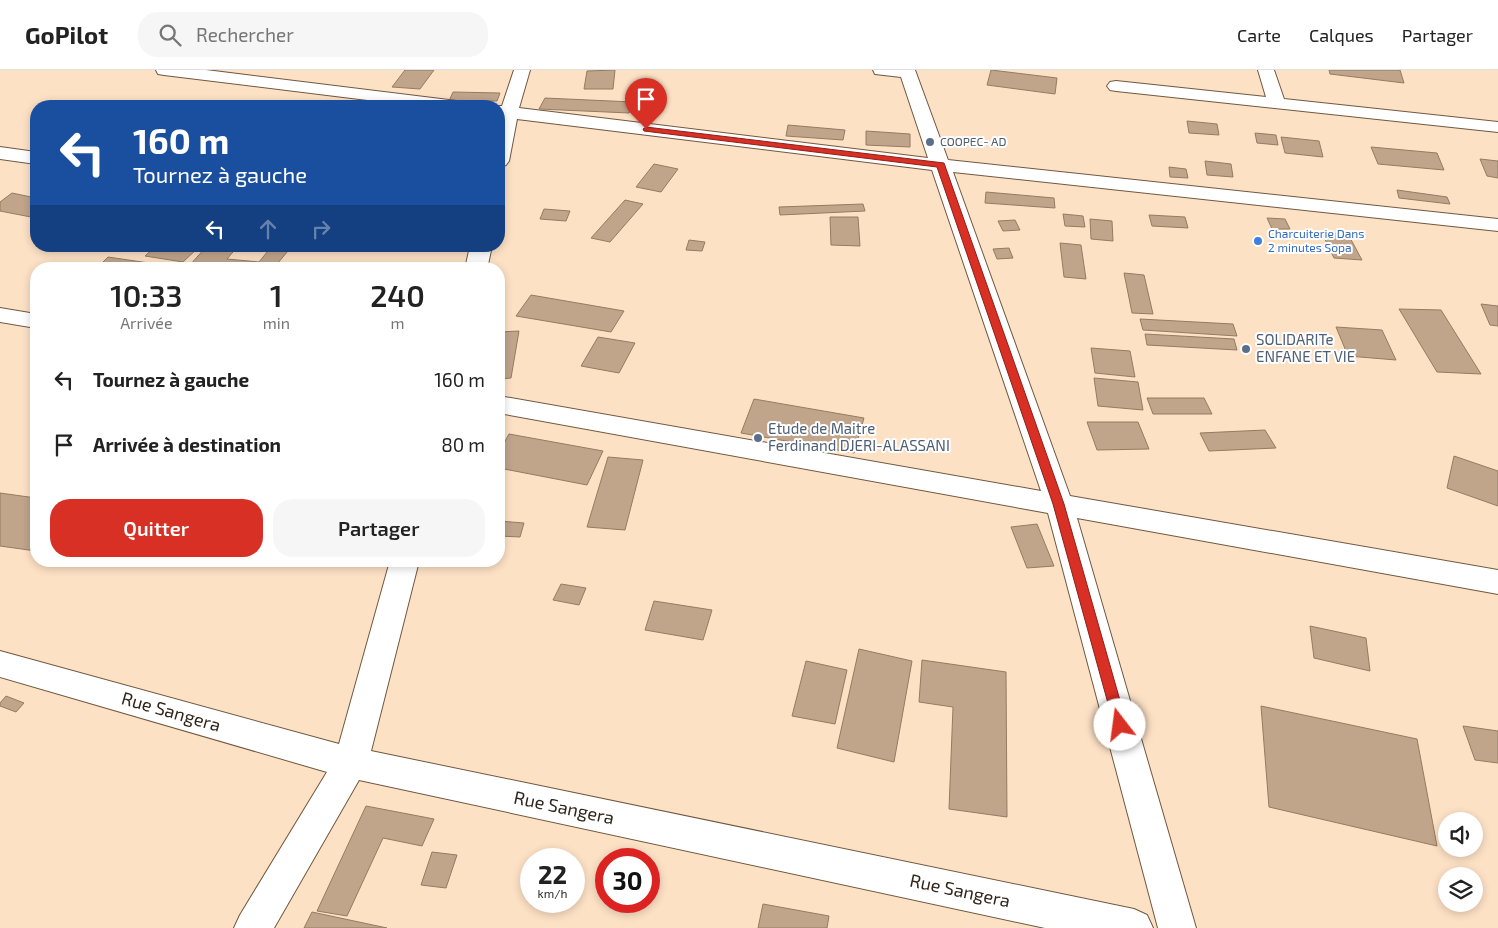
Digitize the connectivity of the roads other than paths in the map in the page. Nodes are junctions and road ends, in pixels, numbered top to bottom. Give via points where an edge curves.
1 (164, 70) edge
2 (522, 70) edge
3 (881, 70) edge
4 (1266, 70) edge
5 (907, 71) edge
6 (1116, 86) dead end
7 (409, 100) edge
8 (1277, 104) junction
9 (505, 110) edge
10 (505, 112) edge
11 (1498, 127) edge
12 (0, 152) edge
13 (30, 157) edge
14 (941, 165) junction
15 (1498, 225) edge
16 (0, 315) edge
17 (30, 320) edge
18 (505, 406) edge
19 (1059, 504) junction
20 (403, 567) edge
21 (1498, 582) edge
22 (0, 664) edge
23 (351, 763) junction
24 (253, 928) edge
25 (1134, 928) edge
26 (1177, 928) edge

1 - 7 street
2 - 9 street
3 - 5 street
4 - 8 street
5 - 14 street
6 - 8 street
8 - 11 street
10 - 14 street
12 - 13 street
14 - 15 street
14 - 19 street
16 - 17 street
18 - 19 street
19 - 21 street
19 - 26 street
20 - 23 street
22 - 23 street, Rue Sangera
23 - 24 street
23 - 25 street, Rue Sangera

